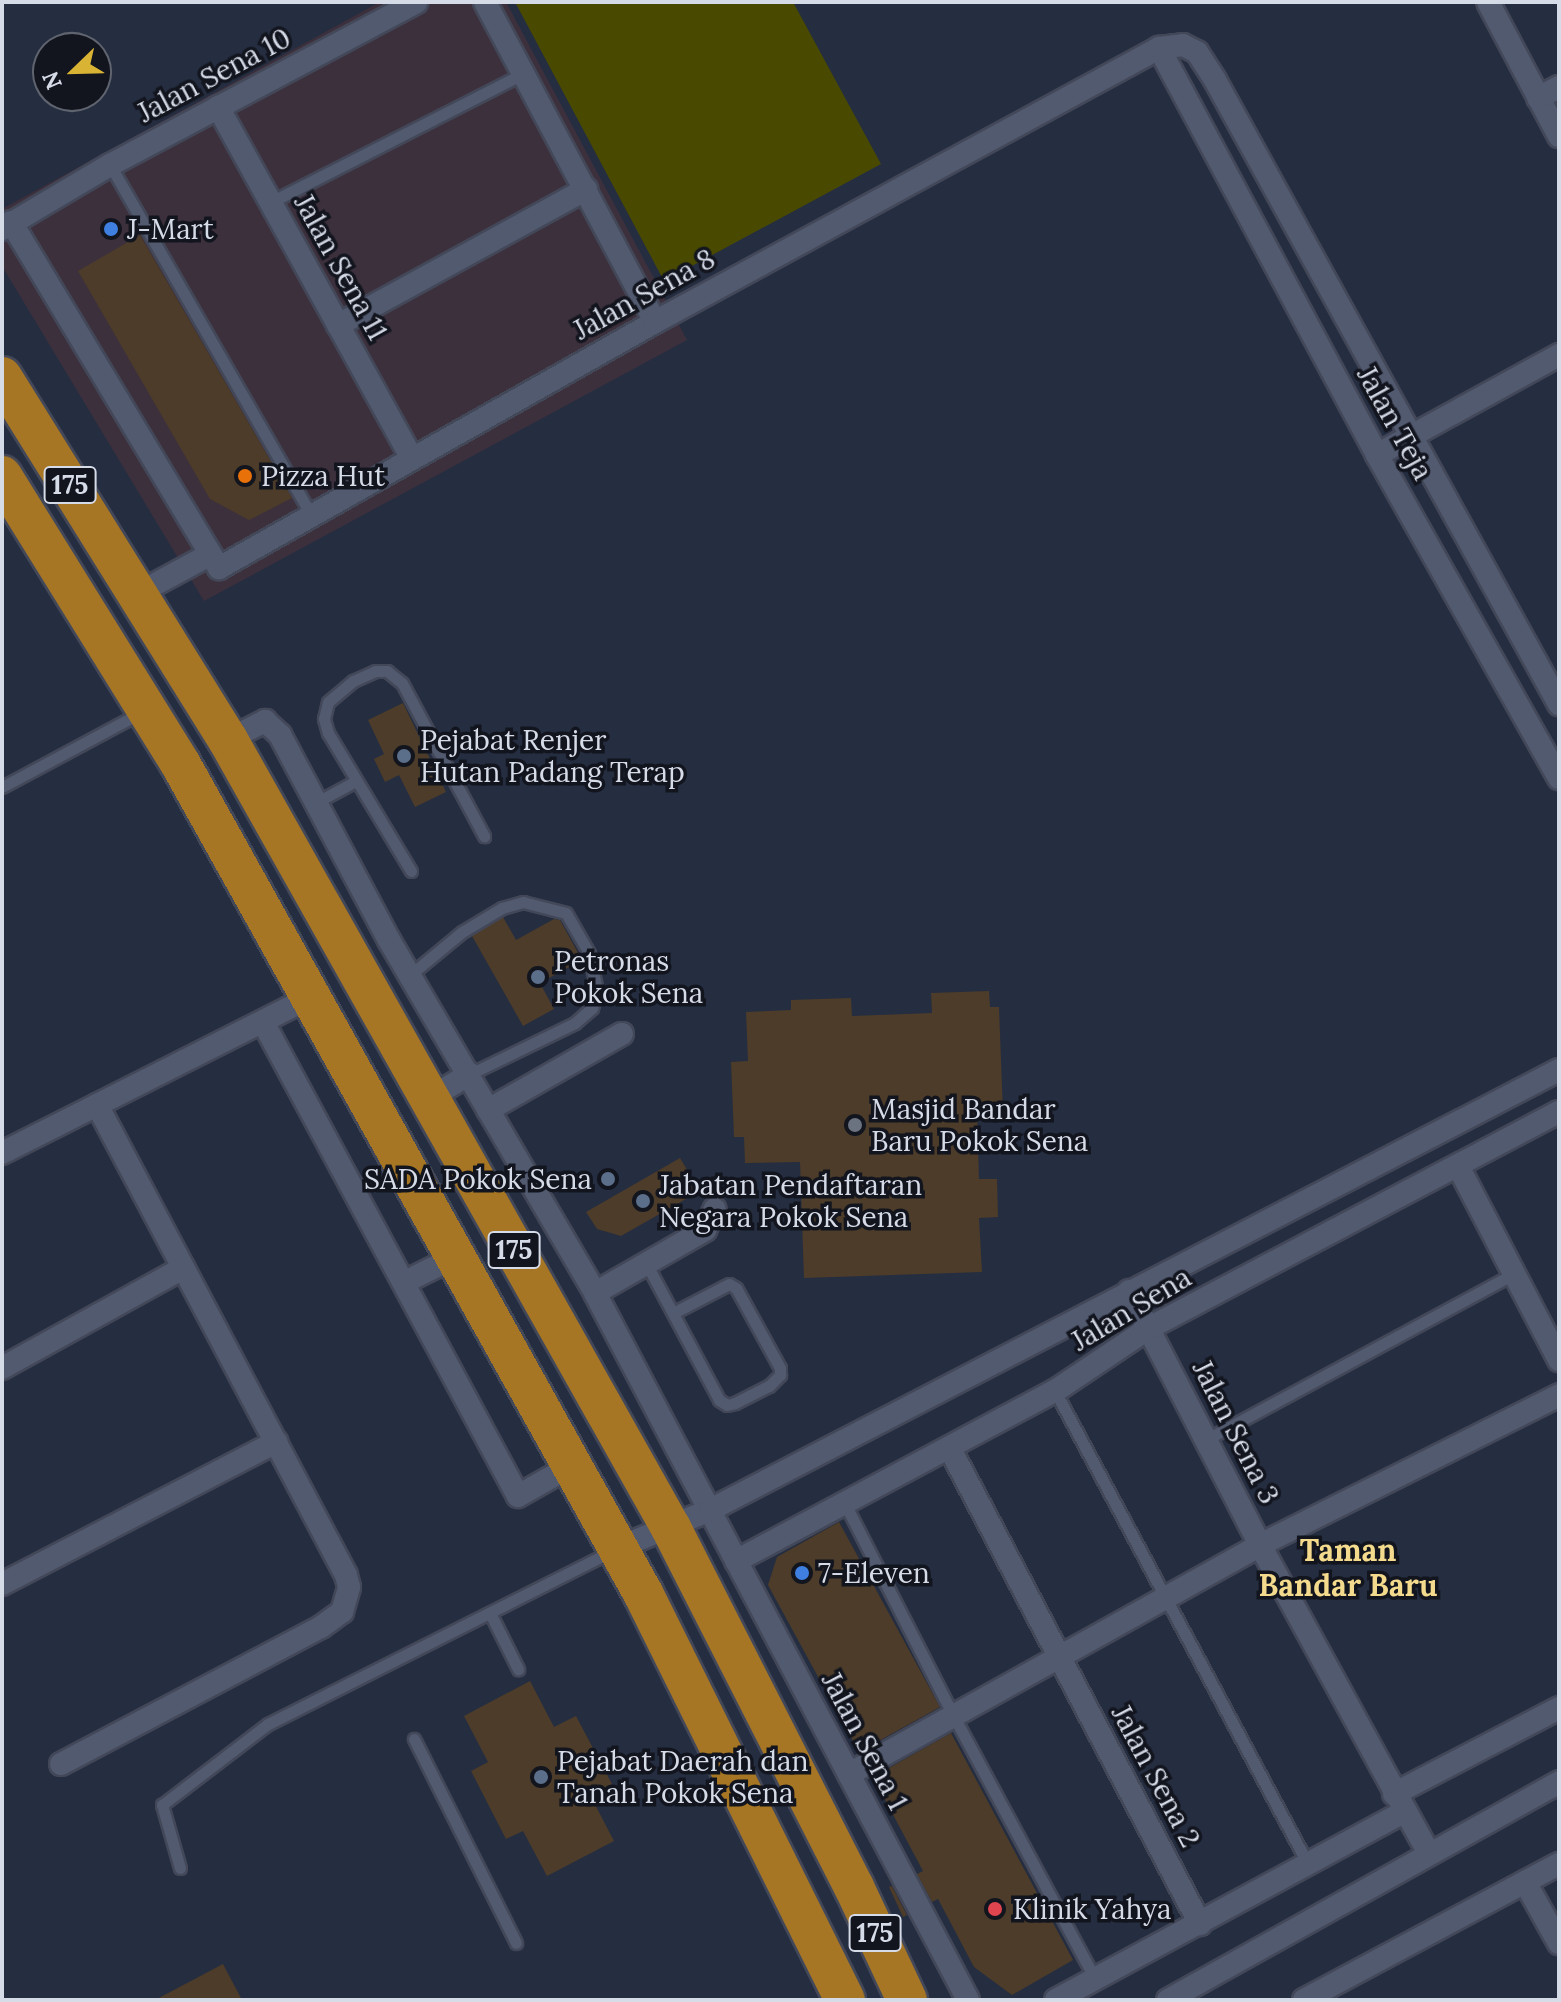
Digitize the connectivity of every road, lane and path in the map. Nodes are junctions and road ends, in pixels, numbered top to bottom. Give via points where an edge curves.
1 (416, 2) edge
2 (485, 2) edge
3 (1488, 2) edge
4 (1159, 48) junction
5 (524, 73) junction
6 (1559, 87) edge
7 (1538, 98) junction
8 (218, 107) junction
9 (1559, 136) edge
10 (110, 165) junction
11 (586, 189) junction
12 (271, 202) junction
13 (6, 226) edge
14 (655, 322) junction
15 (338, 325) junction
16 (1559, 355) edge
17 (2, 377) edge
18 (1412, 437) junction
19 (1377, 455) junction
20 (411, 457) junction
21 (11, 497) edge
22 (312, 516) junction
23 (209, 555) junction
24 (137, 594) junction
25 (1559, 704) edge
26 (146, 710) junction
27 (228, 740) junction
28 (1559, 778) edge
29 (354, 782) junction
30 (2, 787) edge
31 (317, 802) junction
32 (484, 836) dead end
33 (411, 871) dead end
34 (410, 975) junction
35 (309, 998) junction
36 (371, 999) junction
37 (263, 1022) junction
38 (622, 1034) dead end
39 (1559, 1070) edge
40 (470, 1074) junction
41 (428, 1099) junction
42 (97, 1105) junction
43 (488, 1110) junction
44 (1559, 1112) edge
45 (2, 1153) edge
46 (1458, 1166) junction
47 (715, 1209) dead end
48 (455, 1257) junction
49 (646, 1263) junction
50 (183, 1268) junction
51 (1515, 1273) junction
52 (405, 1282) junction
53 (1129, 1291) junction
54 (595, 1293) junction
55 (673, 1313) junction
56 (1149, 1328) junction
57 (1559, 1360) edge
58 (2, 1368) edge
59 (1055, 1391) junction
60 (1559, 1395) edge
61 (1207, 1439) junction
62 (276, 1442) junction
63 (950, 1449) junction
64 (571, 1466) junction
65 (845, 1504) junction
66 (710, 1510) junction
67 (671, 1528) junction
68 (1260, 1545) junction
69 (618, 1548) junction
70 (736, 1561) junction
71 (2, 1584) edge
72 (1168, 1598) junction
73 (490, 1613) junction
74 (1059, 1656) junction
75 (518, 1669) dead end
76 (1559, 1708) edge
77 (953, 1715) junction
78 (414, 1739) dead end
79 (61, 1764) dead end
80 (849, 1774) junction
81 (1559, 1782) edge
82 (1399, 1803) junction
83 (1428, 1852) junction
84 (1559, 1864) edge
85 (1309, 1865) junction
86 (180, 1868) dead end
87 (1525, 1882) junction
88 (1200, 1924) junction
89 (516, 1943) dead end
90 (1559, 1943) edge
91 (1095, 1979) junction
92 (845, 2000) edge
93 (907, 2000) edge
94 (968, 2000) edge
95 (1056, 2000) edge
96 (1168, 2000) edge
97 (1304, 2000) edge

1 - 8 street, Jalan Sena 10
2 - 5 street
3 - 7 street
4 - 14 street, Jalan Sena 8
4 - 18 street, Jalan Teja via 1191,48 1215,80
4 - 19 street, Jalan Teja
5 - 11 street
5 - 12 lane
6 - 7 street
7 - 9 street
8 - 10 street, Jalan Sena 10
8 - 12 street, Jalan Sena 11
10 - 13 street, Jalan Sena 10
10 - 22 lane
11 - 14 street
11 - 15 street
12 - 15 street, Jalan Sena 11
13 - 23 street
14 - 20 street, Jalan Sena 8
15 - 20 street, Jalan Sena 11
16 - 18 street
17 - 24 highway, 175
18 - 19 street
18 - 25 street, Jalan Teja
19 - 28 street, Jalan Teja
20 - 22 street, Jalan Sena 8
21 - 26 highway, 175
22 - 23 street, Jalan Sena 8 via 226,567 214,565
23 - 24 street
24 - 27 highway, 175
26 - 30 lane
26 - 35 highway, 175
27 - 31 street via 257,723 274,726
27 - 36 highway, 175
29 - 31 lane
29 - 32 lane via 328,733 328,702 353,681 387,671 402,683
29 - 33 lane
31 - 34 street
34 - 36 street
34 - 40 street
34 - 40 lane via 462,932 523,902 566,913 582,939 595,976 592,1008 575,1023
35 - 37 street
35 - 48 highway, 175
36 - 41 highway, 175
37 - 42 street
37 - 52 street
38 - 43 street
39 - 53 street
40 - 41 street
40 - 43 street, Jalan Sena 1
41 - 67 highway, 175
42 - 45 street
42 - 50 street
43 - 54 street, Jalan Sena 1
44 - 46 street, Jalan Sena
46 - 51 street
46 - 56 street, Jalan Sena
47 - 49 street via 705,1230
48 - 52 street
48 - 64 highway, 175
49 - 54 street
49 - 55 lane
50 - 58 street
50 - 62 street
51 - 57 street
51 - 61 lane
52 - 64 street via 518,1496
53 - 56 street, Jalan Sena 3
53 - 66 street
54 - 66 street, Jalan Sena 1
55 - 55 lane via 719,1400 727,1405 769,1386 780,1375 736,1288 729,1284
56 - 59 street, Jalan Sena
56 - 61 street, Jalan Sena 3
59 - 63 street, Jalan Sena
59 - 72 lane
60 - 68 street
61 - 68 street, Jalan Sena 3
62 - 71 street
62 - 79 street via 346,1575 348,1600 342,1612
63 - 65 street, Jalan Sena
63 - 74 street, Jalan Sena 2
64 - 69 highway, 175
65 - 70 street, Jalan Sena
65 - 77 lane
66 - 67 street
66 - 70 street, Jalan Sena 1
67 - 69 street
67 - 93 highway, 175
68 - 72 street
68 - 82 street, Jalan Sena 3
69 - 73 lane
69 - 92 highway, 175
70 - 80 street, Jalan Sena 1
72 - 74 street
72 - 85 lane
73 - 75 lane
73 - 86 lane via 268,1724 162,1805
74 - 77 street
74 - 88 street, Jalan Sena 2
76 - 82 street
77 - 80 street
77 - 91 lane
78 - 89 lane
80 - 94 street, Jalan Sena 1
81 - 83 street
82 - 83 street, Jalan Sena 3
82 - 85 street
83 - 96 street
84 - 87 street
85 - 88 street
87 - 90 street
87 - 97 street
88 - 91 street
91 - 95 street

